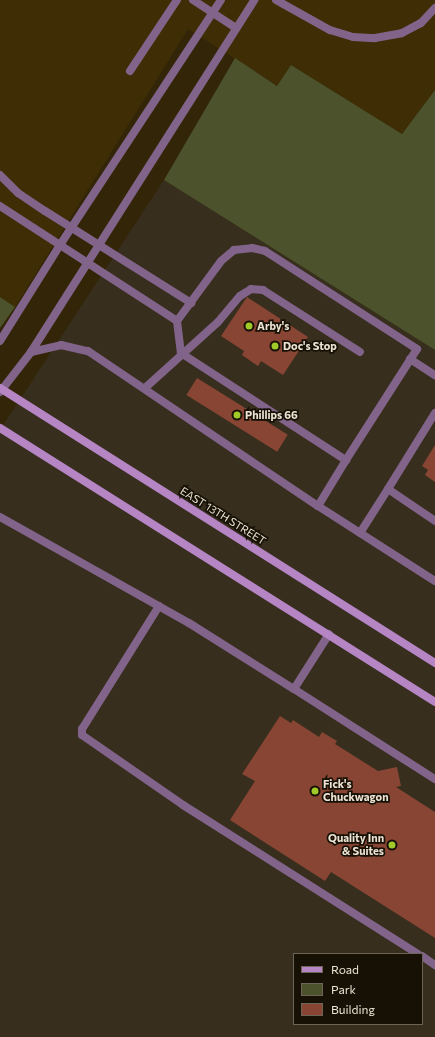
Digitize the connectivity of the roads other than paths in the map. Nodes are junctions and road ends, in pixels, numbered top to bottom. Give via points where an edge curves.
1 (177, 0) edge
2 (193, 0) edge
3 (221, 0) edge
4 (254, 0) edge
5 (276, 0) edge
6 (435, 8) edge
7 (213, 13) junction
8 (236, 28) junction
9 (130, 71) dead end
10 (0, 175) edge
11 (0, 206) edge
12 (71, 228) junction
13 (60, 245) junction
14 (99, 245) junction
15 (88, 261) junction
16 (191, 303) junction
17 (177, 321) junction
18 (0, 341) edge
19 (31, 352) junction
20 (360, 352) dead end
21 (181, 353) junction
22 (410, 359) junction
23 (435, 375) edge
24 (145, 388) junction
25 (1, 390) edge
26 (435, 413) edge
27 (0, 428) edge
28 (346, 460) junction
29 (388, 489) junction
30 (318, 506) junction
31 (0, 517) edge
32 (435, 521) edge
33 (360, 533) junction
34 (435, 581) edge
35 (159, 606) junction
36 (329, 634) junction
37 (435, 663) edge
38 (294, 689) junction
39 (435, 702) edge
40 (435, 779) edge
41 (416, 953) edge
42 (423, 957) edge
43 (435, 964) edge

1 - 9 lane
2 - 7 lane
3 - 7 lane
4 - 8 lane
5 - 6 lane via 330,30 353,37 375,38 402,33 421,23
7 - 8 lane
7 - 12 lane
8 - 14 lane
10 - 12 lane via 18,193
11 - 13 lane
12 - 13 lane
12 - 14 lane
13 - 15 lane
13 - 18 lane
14 - 15 lane
14 - 16 lane
15 - 17 lane
15 - 19 lane
16 - 17 lane
16 - 22 lane via 221,261 234,250 252,248 265,251 417,349
17 - 21 lane
19 - 24 lane via 61,345 88,351
19 - 25 lane
20 - 21 lane via 263,290 250,289 240,296 218,322
21 - 24 lane
21 - 28 lane
22 - 23 lane
22 - 28 lane
24 - 30 lane
25 - 37 main road, EAST 13TH STREET
26 - 29 lane
27 - 36 main road
28 - 30 lane
29 - 32 lane
29 - 33 lane
30 - 33 lane
31 - 35 lane
33 - 34 lane
35 - 38 lane
35 - 41 lane via 82,729 82,735 183,805
36 - 38 lane
36 - 39 main road
38 - 40 lane
42 - 43 lane

